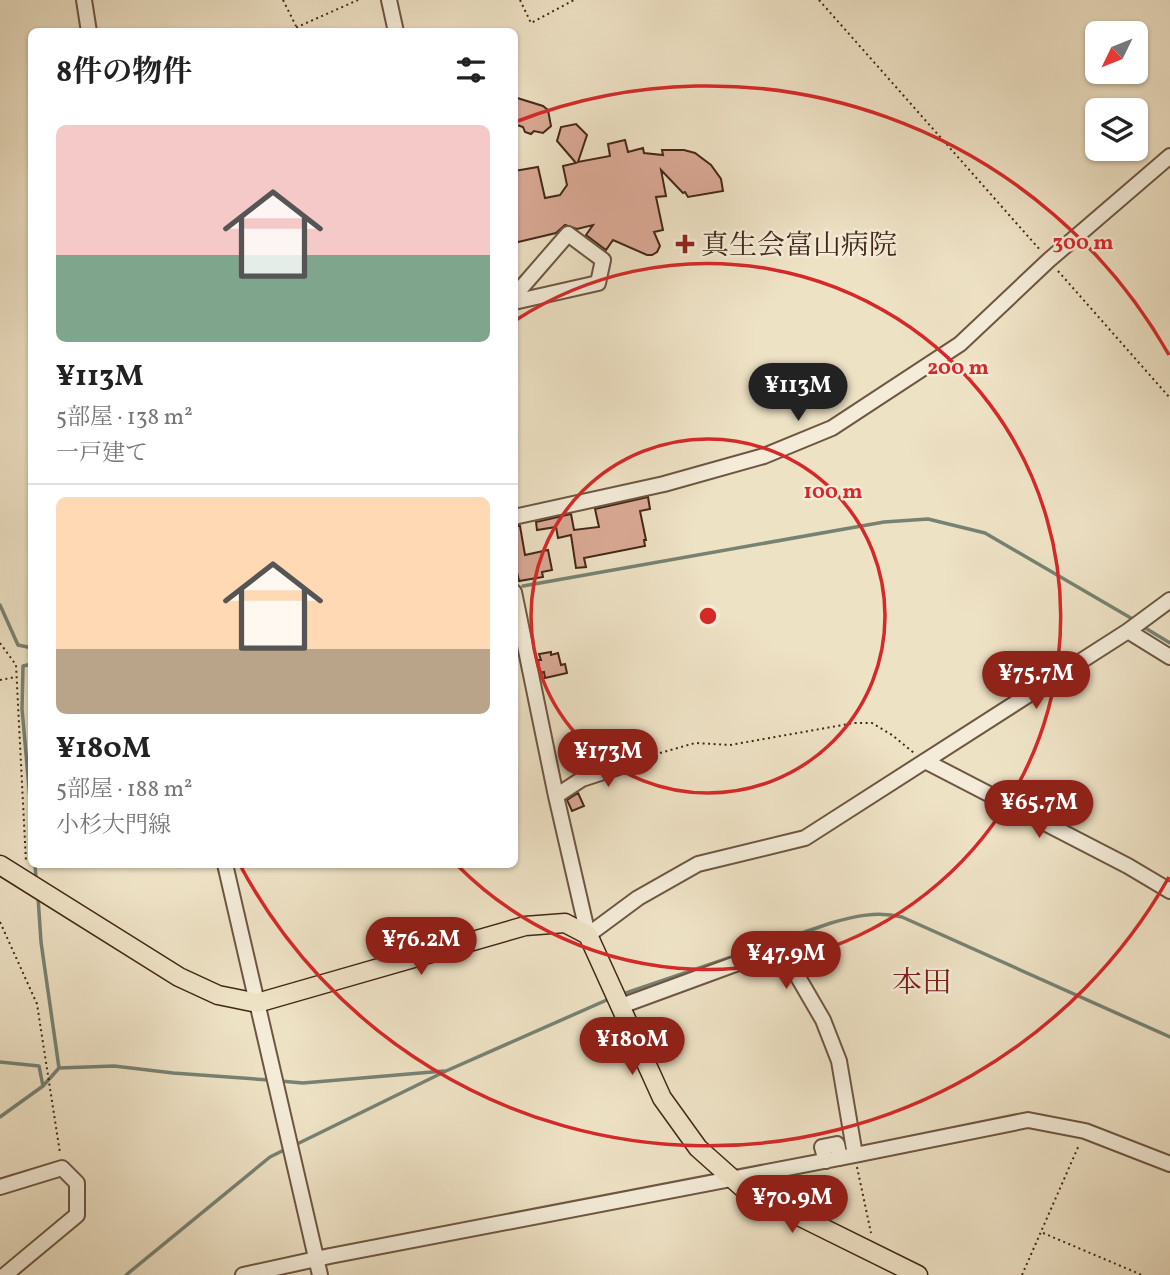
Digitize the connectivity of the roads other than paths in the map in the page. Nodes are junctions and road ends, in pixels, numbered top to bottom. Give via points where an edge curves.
1 (84, 0) edge
2 (389, 0) edge
3 (88, 28) edge
4 (395, 28) edge
5 (1170, 156) edge
6 (518, 288) edge
7 (518, 301) edge
8 (518, 516) edge
9 (1170, 600) edge
10 (518, 611) edge
11 (1128, 631) junction
12 (1170, 657) edge
13 (649, 757) road end
14 (925, 761) junction
15 (556, 796) junction
16 (0, 865) edge
17 (226, 868) edge
18 (1170, 891) edge
19 (588, 935) junction
20 (257, 1003) junction
21 (621, 1006) junction
22 (840, 1158) junction
23 (1170, 1164) edge
24 (732, 1179) junction
25 (0, 1187) edge
26 (316, 1259) junction
27 (5, 1275) edge
28 (243, 1275) edge
29 (320, 1275) edge
30 (918, 1275) edge

1 - 3 street
2 - 4 street
5 - 8 street via 960,344 832,428 764,456
6 - 7 street via 568,234 603,260 598,283
9 - 11 street
10 - 15 street
11 - 12 street
11 - 14 street
13 - 15 street via 582,779
14 - 18 street
14 - 19 street via 805,838 698,864 638,898
15 - 19 street
16 - 20 main road via 179,977 218,995
17 - 20 street
19 - 20 main road via 565,923 525,926
19 - 21 main road
20 - 26 street
21 - 22 street via 741,962 785,953 823,1020 839,1061
21 - 24 main road via 662,1098 698,1148
22 - 23 street via 1028,1119 1085,1131
22 - 24 street
24 - 26 street
24 - 30 main road via 764,1200
25 - 27 street via 62,1168 77,1183 77,1215
26 - 28 street
26 - 29 street

